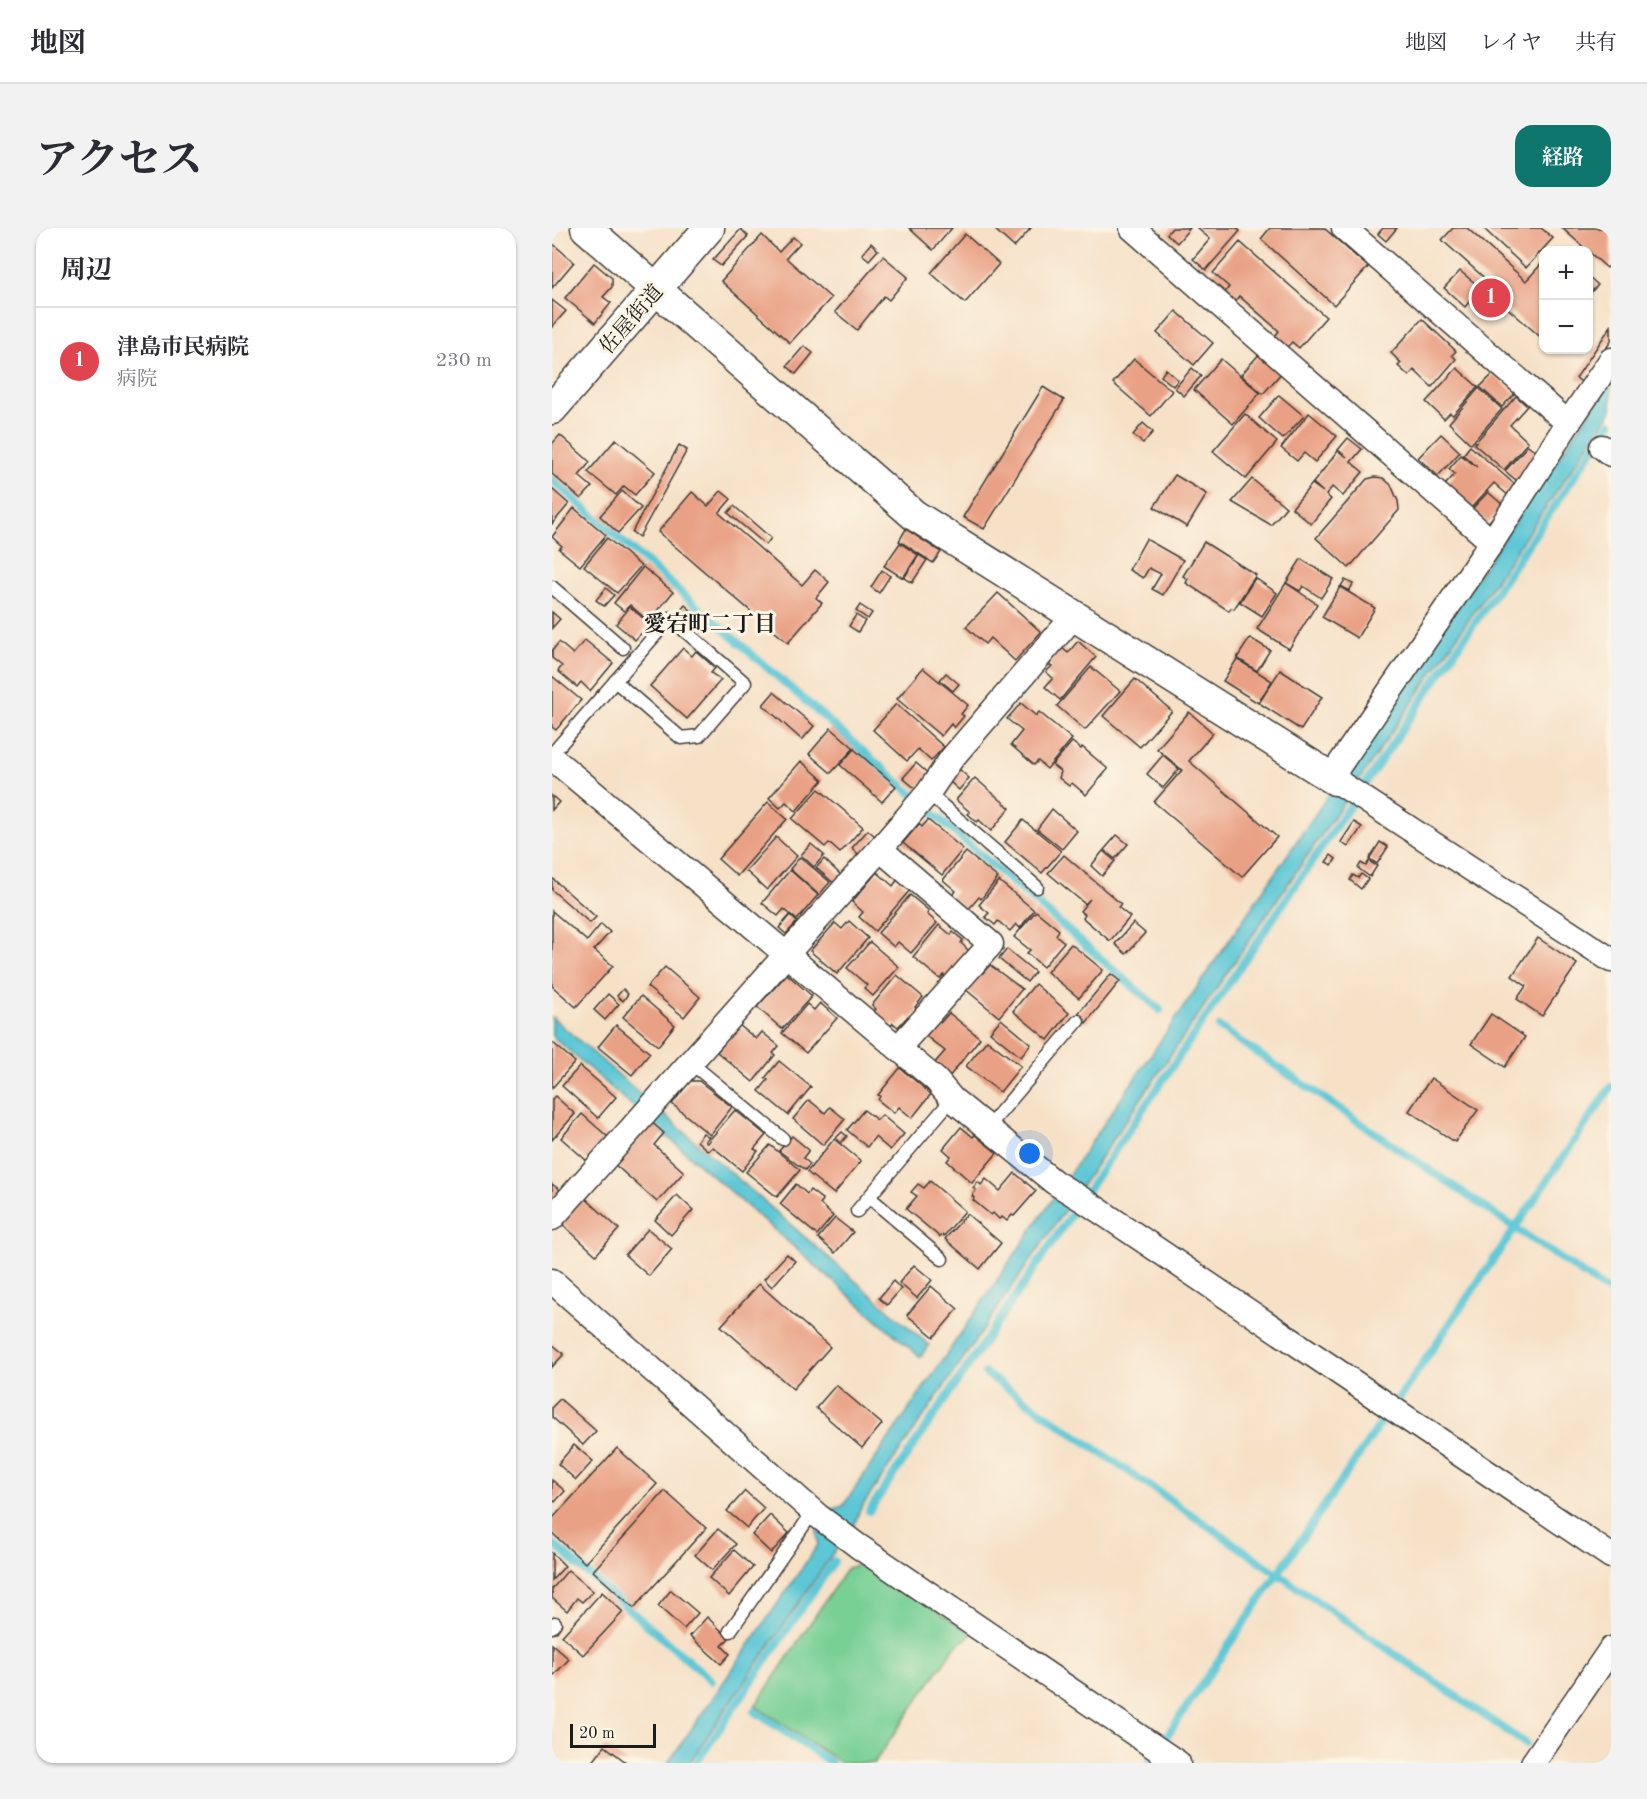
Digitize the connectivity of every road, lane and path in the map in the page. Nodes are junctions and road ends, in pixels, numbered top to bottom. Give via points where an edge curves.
1 (586, 228) edge
2 (709, 228) edge
3 (1132, 228) edge
4 (1344, 228) edge
5 (657, 289) junction
6 (1611, 360) edge
7 (552, 409) edge
8 (1568, 423) junction
9 (1492, 542) junction
10 (552, 587) edge
11 (1074, 616) junction
12 (623, 648) dead end
13 (615, 681) junction
14 (552, 756) edge
15 (1333, 778) junction
16 (928, 794) junction
17 (880, 849) junction
18 (1037, 887) dead end
19 (787, 956) junction
20 (1611, 960) edge
21 (1078, 1021) dead end
22 (898, 1048) junction
23 (691, 1063) junction
24 (952, 1099) junction
25 (988, 1126) junction
26 (783, 1139) dead end
27 (869, 1197) junction
28 (857, 1211) dead end
29 (552, 1218) edge
30 (942, 1258) dead end
31 (552, 1281) edge
32 (815, 1514) junction
33 (1611, 1556) edge
34 (730, 1631) dead end
35 (1611, 1649) edge
36 (1178, 1763) edge
37 (1533, 1763) edge

1 - 5 street
2 - 5 street, 佐屋街道
3 - 9 street
4 - 8 street
5 - 7 street, 佐屋街道
5 - 11 street via 914,515
6 - 8 street
8 - 9 street
9 - 15 street
10 - 12 lane
11 - 15 street
11 - 16 street via 952,758
13 - 13 lane via 670,618 745,683 699,736 681,738
13 - 14 lane
14 - 19 street
15 - 20 street
16 - 17 street
16 - 18 lane
17 - 19 street
17 - 22 street via 990,944
19 - 22 street
19 - 23 street
21 - 25 lane
22 - 24 street
23 - 26 lane
23 - 29 street
24 - 25 street
24 - 27 lane
25 - 33 street via 1056,1184
27 - 28 lane
27 - 30 lane
31 - 32 street
32 - 34 lane
32 - 36 street
35 - 37 street

